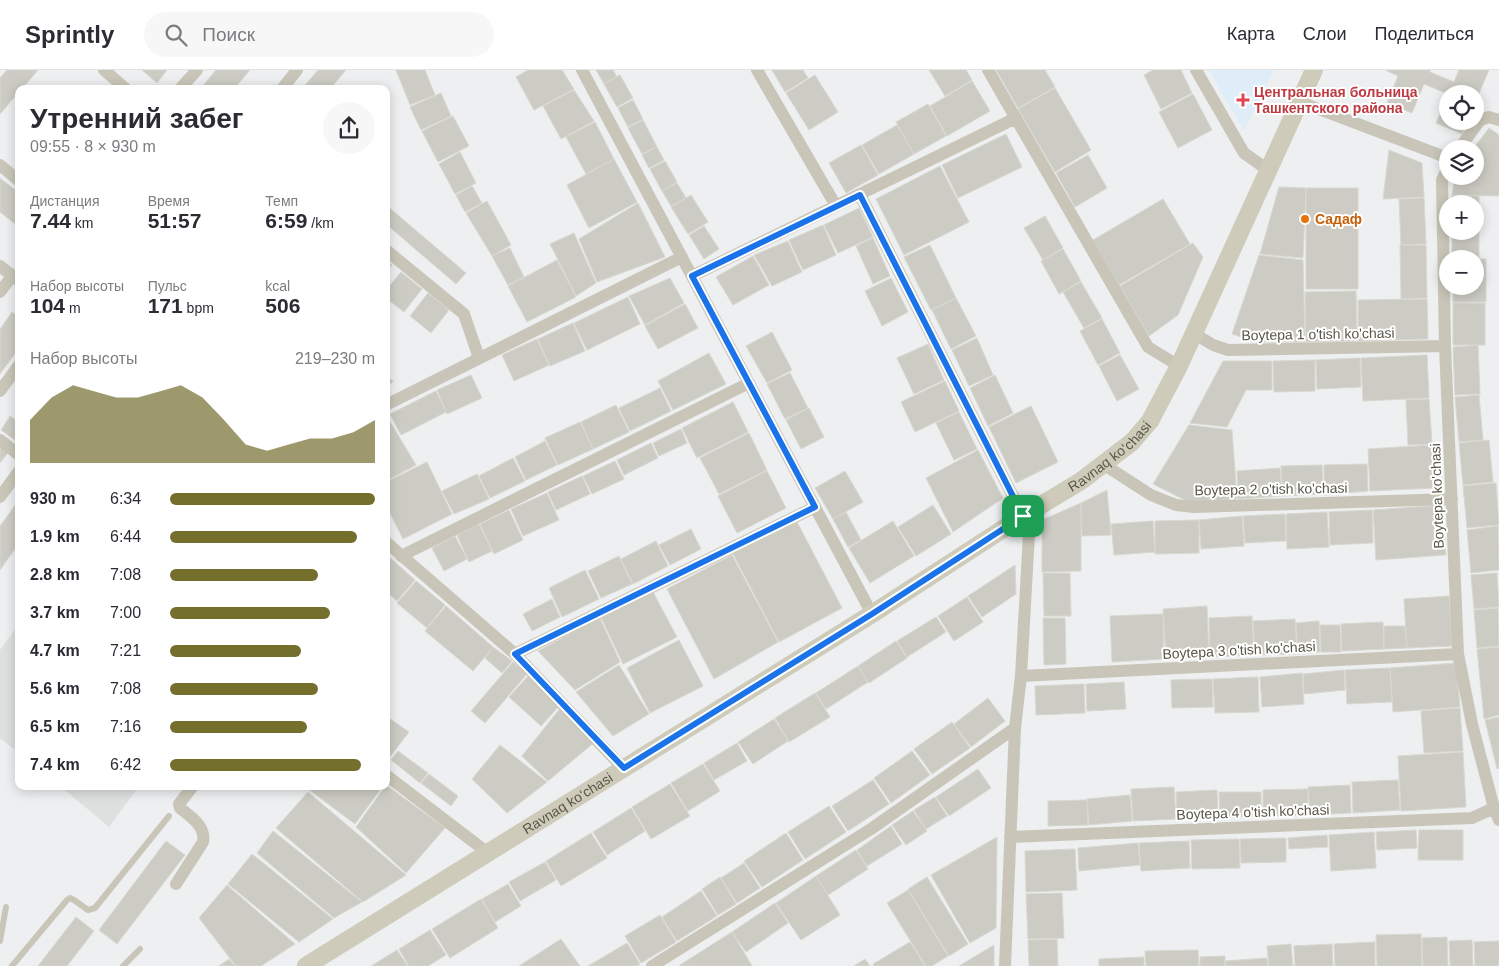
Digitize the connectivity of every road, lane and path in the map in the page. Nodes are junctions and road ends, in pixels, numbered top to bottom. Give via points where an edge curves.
1 (104, 70) edge
2 (197, 70) edge
3 (297, 70) edge
4 (582, 70) edge
5 (757, 70) edge
6 (988, 70) edge
7 (1196, 70) edge
8 (1314, 70) edge
9 (121, 85) edge
10 (184, 85) edge
11 (285, 85) edge
12 (1300, 102) junction
13 (1016, 118) junction
14 (1499, 120) edge
15 (1466, 140) edge
16 (1439, 155) edge
17 (0, 165) edge
18 (1268, 170) junction
19 (15, 178) edge
20 (1442, 185) edge
21 (860, 195) junction
22 (836, 206) junction
23 (390, 253) edge
24 (682, 257) junction
25 (0, 266) edge
26 (692, 276) junction
27 (15, 277) edge
28 (15, 279) edge
29 (0, 292) edge
30 (1194, 334) junction
31 (1445, 346) junction
32 (479, 358) junction
33 (1179, 366) junction
34 (15, 370) edge
35 (749, 383) junction
36 (0, 391) edge
37 (390, 403) edge
38 (0, 440) edge
39 (15, 452) edge
40 (1103, 464) junction
41 (15, 477) edge
42 (0, 496) edge
43 (1452, 499) junction
44 (815, 507) junction
45 (1023, 516) junction
46 (390, 546) edge
47 (401, 556) junction
48 (872, 614) junction
49 (515, 654) junction
50 (1458, 654) junction
51 (1021, 676) junction
52 (1015, 728) junction
53 (624, 768) junction
54 (390, 778) edge
55 (190, 790) edge
56 (1494, 808) junction
57 (169, 816) dead end
58 (1499, 820) edge
59 (1010, 837) junction
60 (488, 853) junction
61 (176, 884) dead end
62 (6, 907) dead end
63 (0, 941) edge
64 (140, 949) dead end
65 (12, 966) edge
66 (124, 966) edge
67 (306, 966) edge
68 (652, 966) edge
69 (1005, 966) edge

1 - 9 street
2 - 10 street
3 - 11 street
4 - 24 street
5 - 22 street
6 - 13 street
7 - 18 street via 1244,153
8 - 12 street, Ravnaq ko‘chasi
12 - 16 street
12 - 18 street, Ravnaq ko‘chasi
13 - 21 street
13 - 33 street via 1148,348
14 - 15 street via 1489,116 1480,120
17 - 19 street
18 - 30 street, Ravnaq ko‘chasi
20 - 31 street, Boytepa ko'chasi
21 - 22 street
21 - 45 street
22 - 26 street
23 - 32 street via 464,314
24 - 26 street
24 - 32 street
25 - 27 street
26 - 35 street
28 - 29 street
30 - 31 street, Boytepa 1 o'tish ko'chasi via 1228,350
30 - 33 street, Ravnaq ko‘chasi
31 - 43 street, Boytepa ko'chasi
32 - 37 street
33 - 40 street, Ravnaq ko‘chasi via 1150,421 1132,442
34 - 36 street
35 - 44 street
35 - 47 street
38 - 39 street
40 - 43 street, Boytepa 2 o'tish ko'chasi via 1150,495 1176,505 1194,507
40 - 45 street, Ravnaq ko‘chasi
41 - 42 street
43 - 50 street, Boytepa ko'chasi
44 - 48 street
44 - 49 street
45 - 48 street, Ravnaq ko‘chasi
45 - 51 street via 1029,534
46 - 47 street
47 - 49 street
48 - 53 street, Ravnaq ko‘chasi
49 - 53 street
50 - 51 street, Boytepa 3 o'tish ko'chasi
50 - 56 street, Boytepa ko'chasi
51 - 52 street
52 - 59 street
52 - 68 street via 871,829
53 - 60 street, Ravnaq ko‘chasi
54 - 60 street
55 - 61 street via 180,808 201,826 204,837
56 - 58 street, Boytepa ko'chasi
56 - 59 street, Boytepa 4 o'tish ko'chasi via 1472,818
57 - 65 lane via 95,908 88,910 70,898 66,900
59 - 69 street
60 - 67 street, Ravnaq ko‘chasi
62 - 63 lane
64 - 66 lane

